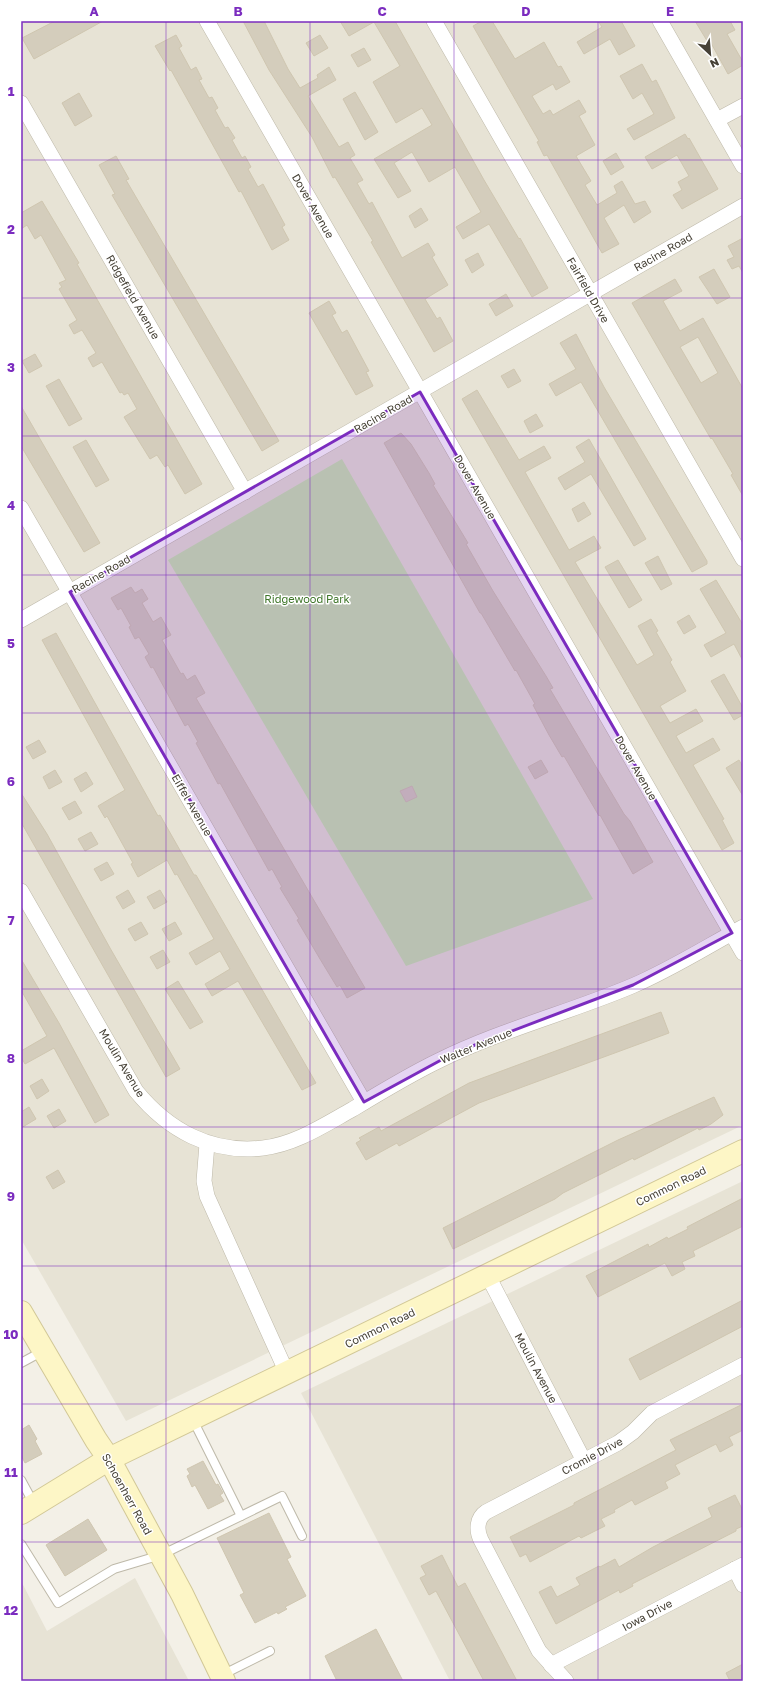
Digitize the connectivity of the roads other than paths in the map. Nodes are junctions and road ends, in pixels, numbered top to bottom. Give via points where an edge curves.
1 (207, 21) edge
2 (434, 21) edge
3 (660, 21) edge
4 (21, 103) edge
5 (743, 106) edge
6 (717, 120) junction
7 (738, 148) edge
8 (743, 166) edge
9 (743, 206) edge
10 (590, 294) junction
11 (420, 392) junction
12 (244, 492) junction
13 (21, 508) edge
14 (743, 559) edge
15 (70, 592) junction
16 (21, 620) edge
17 (21, 891) edge
18 (737, 930) edge
19 (743, 953) edge
20 (364, 1102) junction
21 (207, 1144) junction
22 (743, 1151) edge
23 (488, 1276) junction
24 (21, 1312) edge
25 (44, 1351) junction
26 (21, 1363) edge
27 (743, 1365) edge
28 (287, 1373) junction
29 (193, 1420) junction
30 (109, 1459) junction
31 (584, 1461) junction
32 (21, 1480) edge
33 (28, 1509) edge
34 (241, 1516) junction
35 (302, 1536) dead end
36 (21, 1544) edge
37 (161, 1555) junction
38 (739, 1567) edge
39 (743, 1585) edge
40 (270, 1651) dead end
41 (551, 1665) junction
42 (223, 1678) edge
43 (566, 1681) edge

1 - 11 street, Dover Avenue
2 - 10 street, Fairfield Drive
3 - 6 street
4 - 12 street, Ridgefield Avenue
5 - 6 street
6 - 7 street
7 - 8 street
9 - 10 street, Racine Road
10 - 11 street, Racine Road
10 - 14 street, Fairfield Drive
11 - 12 street, Racine Road
11 - 18 street, Dover Avenue
12 - 15 street, Racine Road
13 - 15 street, Eiffel Avenue
15 - 16 street, Racine Road
15 - 20 street, Eiffel Avenue
17 - 21 street, Moulin Avenue via 136,1090 165,1121
18 - 19 street, Dover Avenue
18 - 20 street, Walter Avenue via 633,985 454,1053
20 - 21 street, Walter Avenue via 303,1136 276,1146 232,1148
21 - 28 street via 204,1181 207,1196
22 - 23 street, Common Road
23 - 28 street, Common Road
23 - 31 street, Moulin Avenue
24 - 25 street, Schoenherr Road
25 - 26 lane
25 - 30 street, Schoenherr Road
27 - 31 street, Cromie Drive via 652,1412 624,1440
28 - 29 street, Common Road
29 - 30 street, Common Road
29 - 34 lane
30 - 33 street, Common Road
30 - 37 street, Schoenherr Road
31 - 41 street, Cromie Drive via 486,1512 479,1520 479,1536 537,1647
32 - 33 lane
34 - 35 lane via 282,1496
34 - 37 lane
36 - 37 lane via 58,1603 114,1569
37 - 42 street, Schoenherr Road
38 - 39 street
38 - 41 street, Iowa Drive
40 - 42 lane
41 - 43 street

